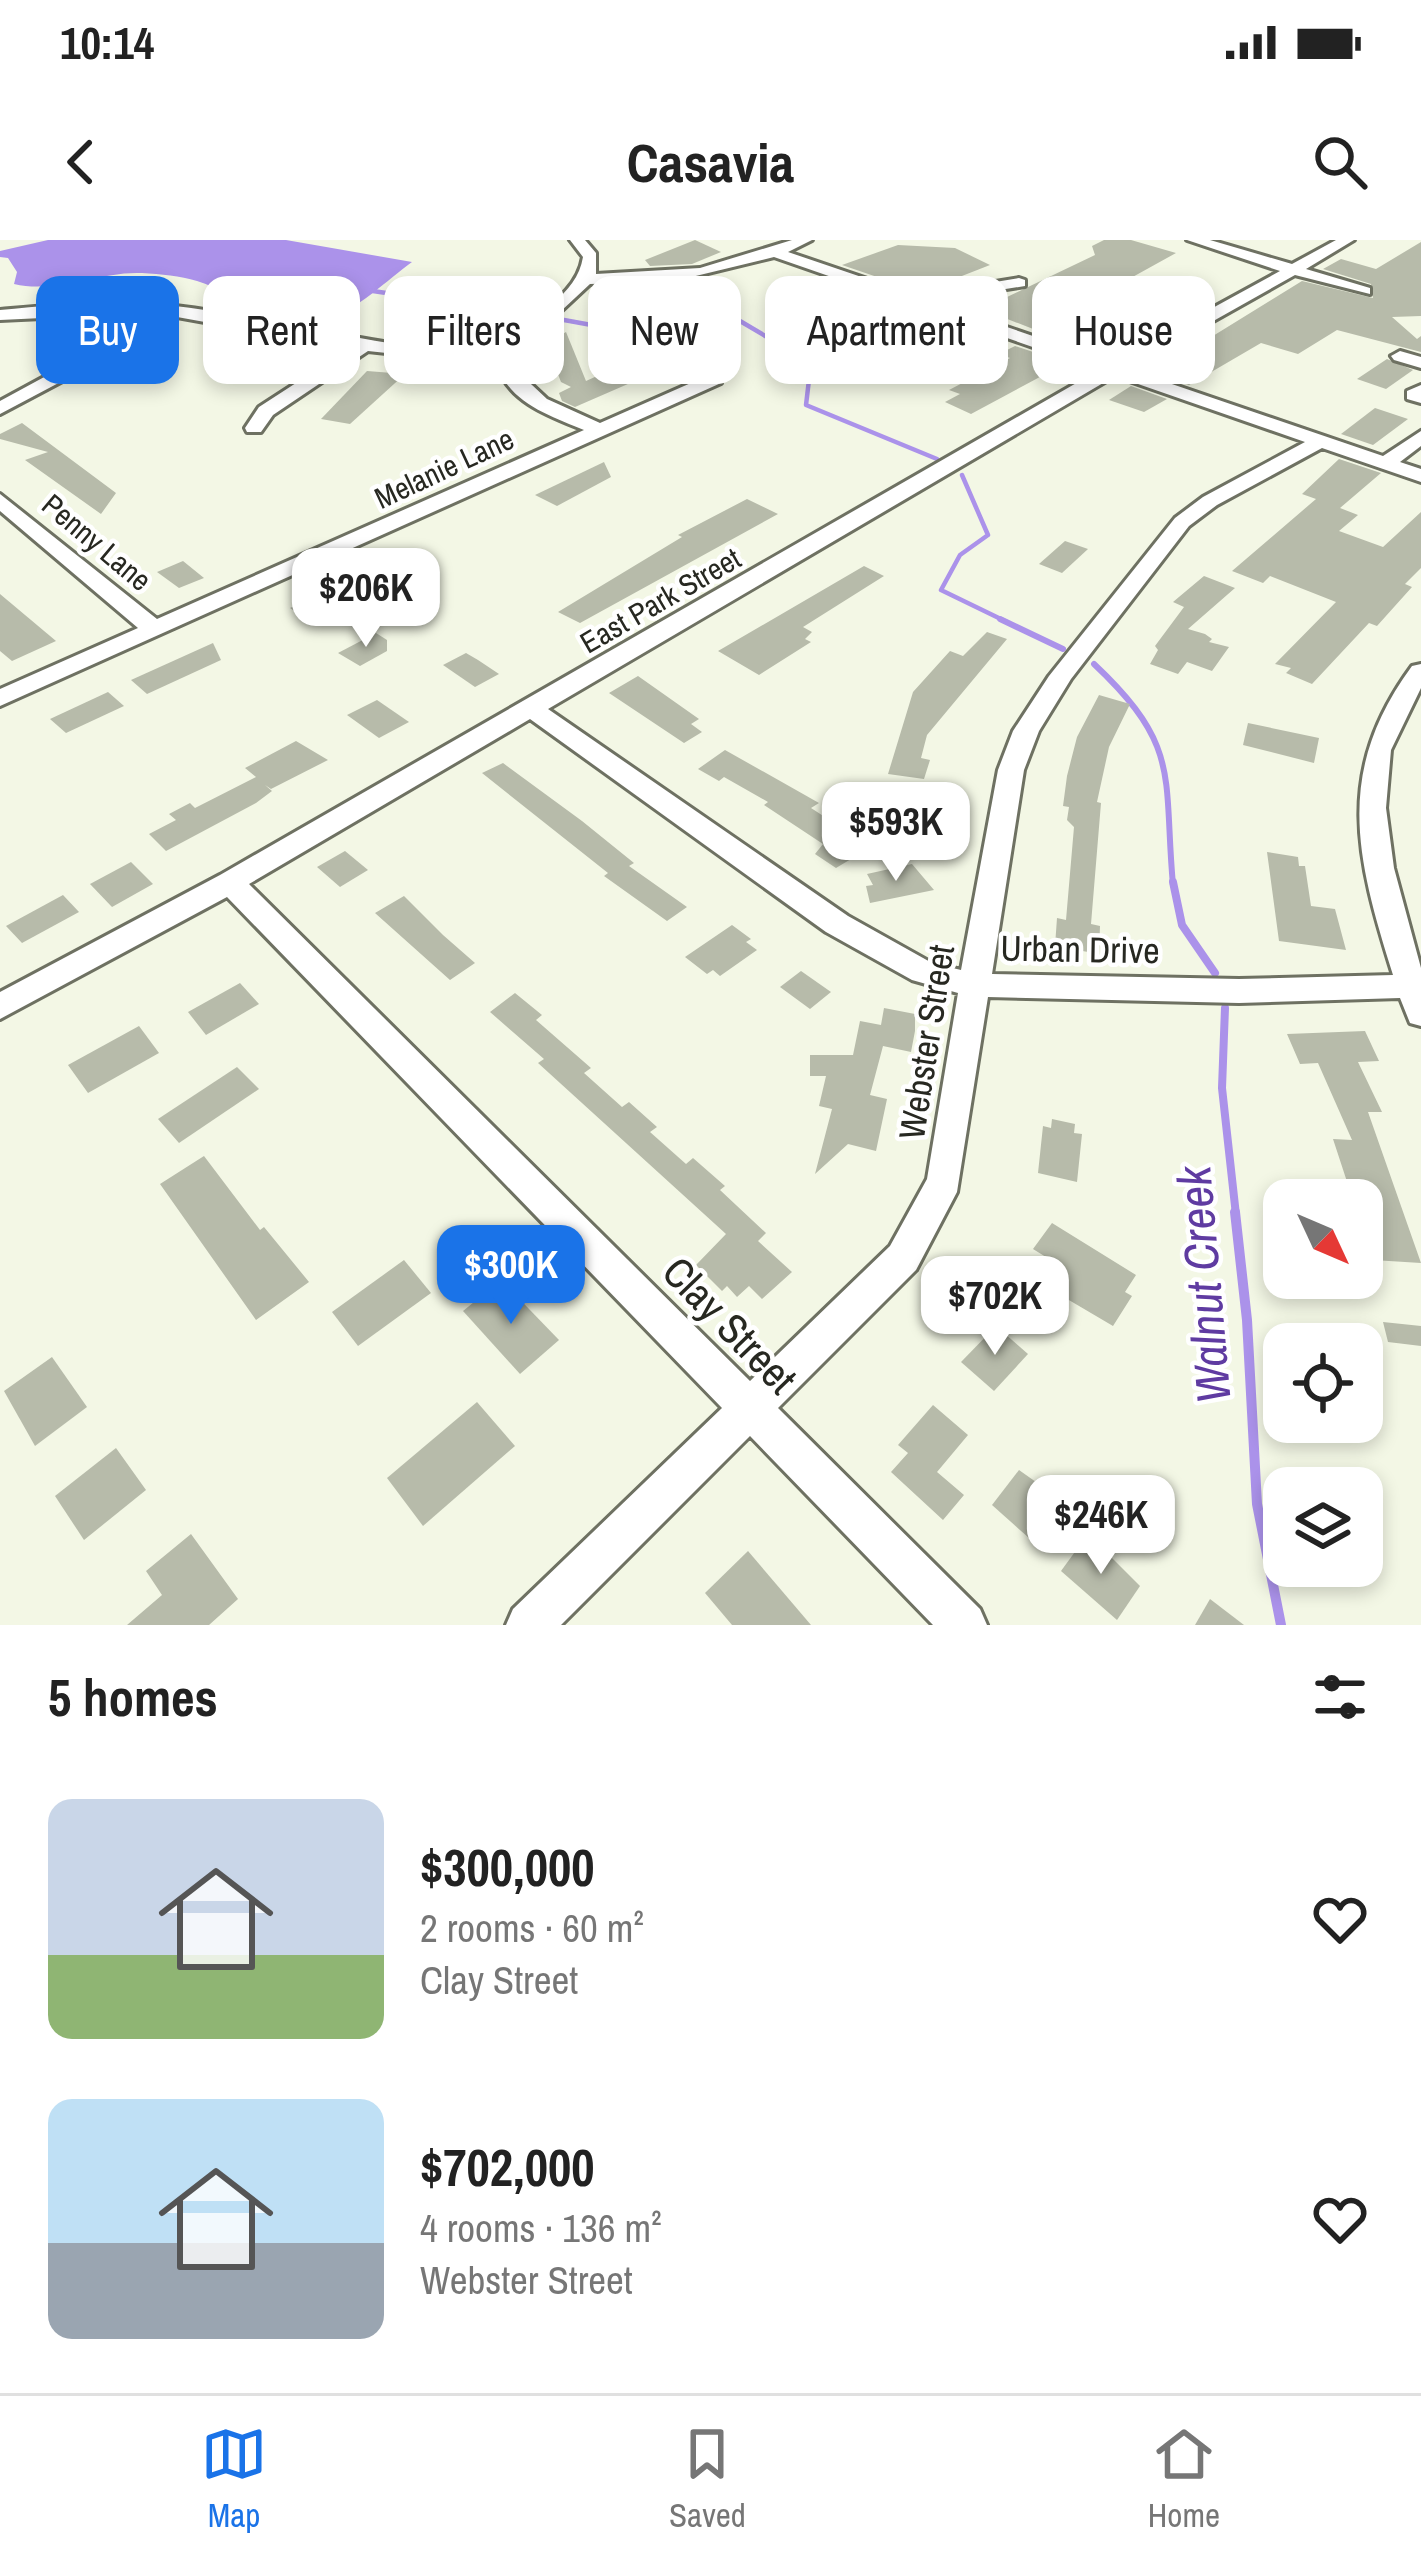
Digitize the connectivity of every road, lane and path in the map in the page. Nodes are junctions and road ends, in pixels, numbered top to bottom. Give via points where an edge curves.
1 (577, 240) edge
2 (806, 240) edge
3 (1194, 240) edge
4 (1347, 240) edge
5 (774, 252) junction
6 (1295, 268) junction
7 (590, 276) edge
8 (696, 276) edge
9 (844, 276) edge
10 (588, 281) edge
11 (1019, 283) dead end
12 (1008, 284) edge
13 (1364, 291) dead end
14 (564, 303) edge
15 (36, 312) edge
16 (179, 312) edge
17 (1215, 313) edge
18 (0, 315) edge
19 (362, 348) junction
20 (384, 352) edge
21 (1400, 356) dead end
22 (1421, 362) edge
23 (44, 384) edge
24 (517, 384) edge
25 (704, 384) edge
26 (1089, 384) edge
27 (1158, 384) edge
28 (0, 408) edge
29 (254, 428) dead end
30 (599, 430) junction
31 (1421, 437) edge
32 (1321, 441) junction
33 (1386, 464) junction
34 (1421, 476) edge
35 (0, 500) edge
36 (155, 630) junction
37 (1421, 671) edge
38 (0, 698) edge
39 (532, 709) junction
40 (230, 882) junction
41 (973, 986) junction
42 (1418, 995) edge
43 (0, 1007) edge
44 (749, 1410) junction
45 (529, 1625) edge
46 (964, 1625) edge

1 - 7 street via 591,256
2 - 5 street
3 - 6 street
4 - 6 street, East Park Street
5 - 8 street
5 - 9 street
6 - 13 street
6 - 17 street, East Park Street
10 - 14 street
11 - 12 street
15 - 18 street
16 - 19 street
19 - 20 street
19 - 29 street via 266,411
21 - 22 street
23 - 28 street
24 - 30 street
25 - 30 street, Melanie Lane
26 - 39 street, East Park Street
27 - 32 street
30 - 36 street, Melanie Lane
31 - 33 street
32 - 33 street
32 - 41 street, Webster Street via 1182,522 1037,710 1011,770
33 - 34 street
35 - 36 street, Penny Lane
36 - 38 street, Melanie Lane
37 - 42 street via 1388,723 1373,778 1383,874
39 - 40 street, East Park Street
39 - 41 street, Urban Drive via 844,929 912,969
40 - 43 street, East Park Street
40 - 44 street, Clay Street
41 - 42 street, Urban Drive
41 - 44 street, Webster Street via 944,1181 927,1221 903,1258
44 - 45 street, Webster Street
44 - 46 street, Clay Street

